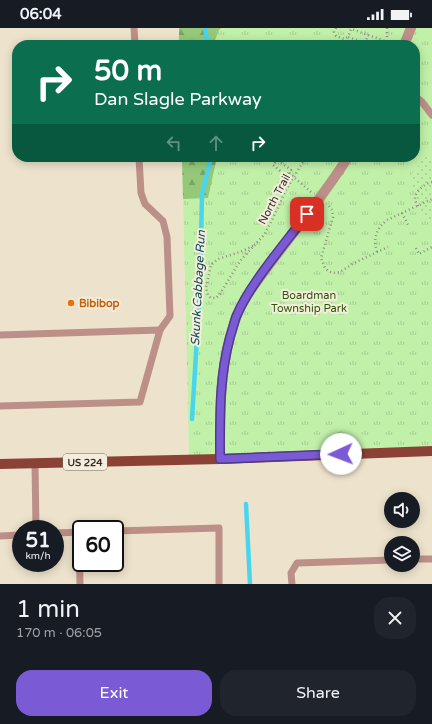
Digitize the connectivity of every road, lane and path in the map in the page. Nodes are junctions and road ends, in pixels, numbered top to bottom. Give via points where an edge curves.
1 (134, 28) edge
2 (336, 28) edge
3 (387, 28) edge
4 (410, 28) edge
5 (350, 29) edge
6 (368, 36) junction
7 (348, 37) junction
8 (135, 40) edge
9 (356, 40) edge
10 (366, 40) edge
11 (378, 40) edge
12 (387, 40) edge
13 (406, 40) edge
14 (420, 100) edge
15 (432, 114) edge
16 (139, 162) edge
17 (281, 162) edge
18 (303, 162) edge
19 (344, 162) edge
20 (276, 163) edge
21 (288, 173) junction
22 (294, 177) junction
23 (432, 182) edge
24 (311, 192) dead end
25 (432, 199) edge
26 (325, 203) dead end
27 (418, 206) junction
28 (402, 213) junction
29 (408, 225) dead end
30 (253, 246) junction
31 (388, 247) dead end
32 (416, 248) dead end
33 (432, 248) edge
34 (377, 252) junction
35 (160, 330) junction
36 (0, 335) edge
37 (0, 406) edge
38 (432, 451) edge
39 (220, 459) junction
40 (0, 464) edge
41 (35, 464) junction
42 (36, 520) edge
43 (124, 531) edge
44 (12, 535) edge
45 (0, 536) edge
46 (420, 559) edge
47 (432, 559) edge
48 (384, 560) edge
49 (80, 572) edge
50 (80, 584) edge
51 (219, 584) edge
52 (292, 584) edge

1 - 8 lane
2 - 7 path via 336,36 344,39
3 - 12 path
4 - 13 street
5 - 6 path
5 - 7 path
6 - 10 path
6 - 11 path
7 - 9 path
14 - 15 lane
16 - 35 lane via 141,193 145,204 163,221 167,237 170,316
17 - 21 path via 291,170
18 - 22 path, North Trail
19 - 39 street via 261,275 236,317 220,396
20 - 21 path via 274,165 286,176
21 - 22 path
22 - 24 path
22 - 30 path, North Trail via 264,234
23 - 27 path via 416,194
25 - 27 path
26 - 34 path via 332,210 333,217 321,258 325,268 336,273
27 - 28 path
28 - 29 path
28 - 34 path via 387,220 378,230 375,240
30 - 30 path, North Trail via 218,259 211,265 206,288 211,298 216,298 220,294 240,261
31 - 34 path
32 - 33 path via 419,254
35 - 36 lane
35 - 37 lane via 140,402
38 - 39 main road, US 224
39 - 41 main road, US 224
40 - 41 main road, US 224
41 - 42 lane
43 - 51 lane via 219,528
44 - 45 lane
46 - 47 lane
48 - 52 lane via 297,563 291,574
49 - 50 lane

